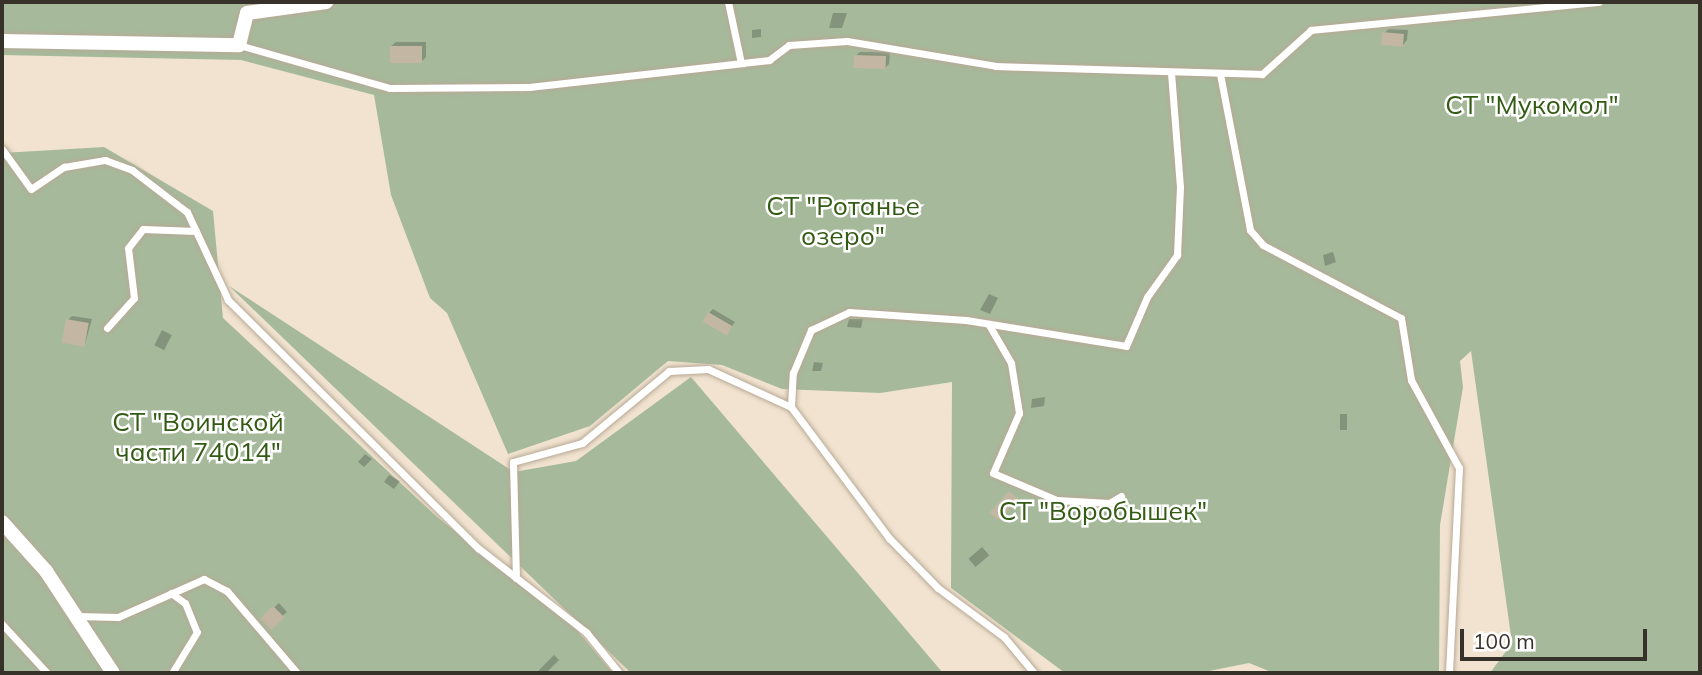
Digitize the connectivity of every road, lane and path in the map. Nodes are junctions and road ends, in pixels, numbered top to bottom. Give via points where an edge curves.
1 (326, 2) edge
2 (727, 2) edge
3 (1600, 2) edge
4 (2, 41) edge
5 (239, 45) junction
6 (741, 63) junction
7 (1171, 73) junction
8 (1220, 74) junction
9 (2, 149) edge
10 (196, 231) junction
11 (989, 325) junction
12 (107, 328) dead end
13 (791, 407) junction
14 (1121, 496) dead end
15 (2, 523) edge
16 (516, 578) junction
17 (171, 593) junction
18 (75, 615) junction
19 (2, 624) edge
20 (47, 673) edge
21 (113, 673) edge
22 (172, 673) edge
23 (297, 673) edge
24 (618, 673) edge
25 (1034, 673) edge
26 (1449, 673) edge

1 - 5 street via 247,13
2 - 6 lane
3 - 8 lane via 1311,30 1262,74
4 - 5 street
5 - 6 lane via 390,88 529,87
6 - 7 lane via 769,60 789,45 846,41 996,66
7 - 8 lane
7 - 11 lane via 1180,187 1177,255 1147,297 1126,346
8 - 26 lane via 1250,230 1263,245 1401,318 1411,380 1459,468
9 - 10 lane via 31,189 64,167 105,160 132,170 187,212
10 - 12 lane via 143,229 128,248 134,298
10 - 16 lane via 228,300 460,531
11 - 13 lane via 849,312 811,330 793,373
11 - 14 lane via 1011,363 1019,413 993,474 1057,500 1109,503
13 - 16 lane via 708,369 669,371 582,443 513,462
13 - 25 lane via 889,538 938,588 1004,636
15 - 18 street via 19,535
16 - 24 lane via 586,632
17 - 18 lane via 118,617
17 - 22 lane via 185,603 197,632
17 - 23 lane via 190,580 219,583
18 - 21 street
19 - 20 lane

